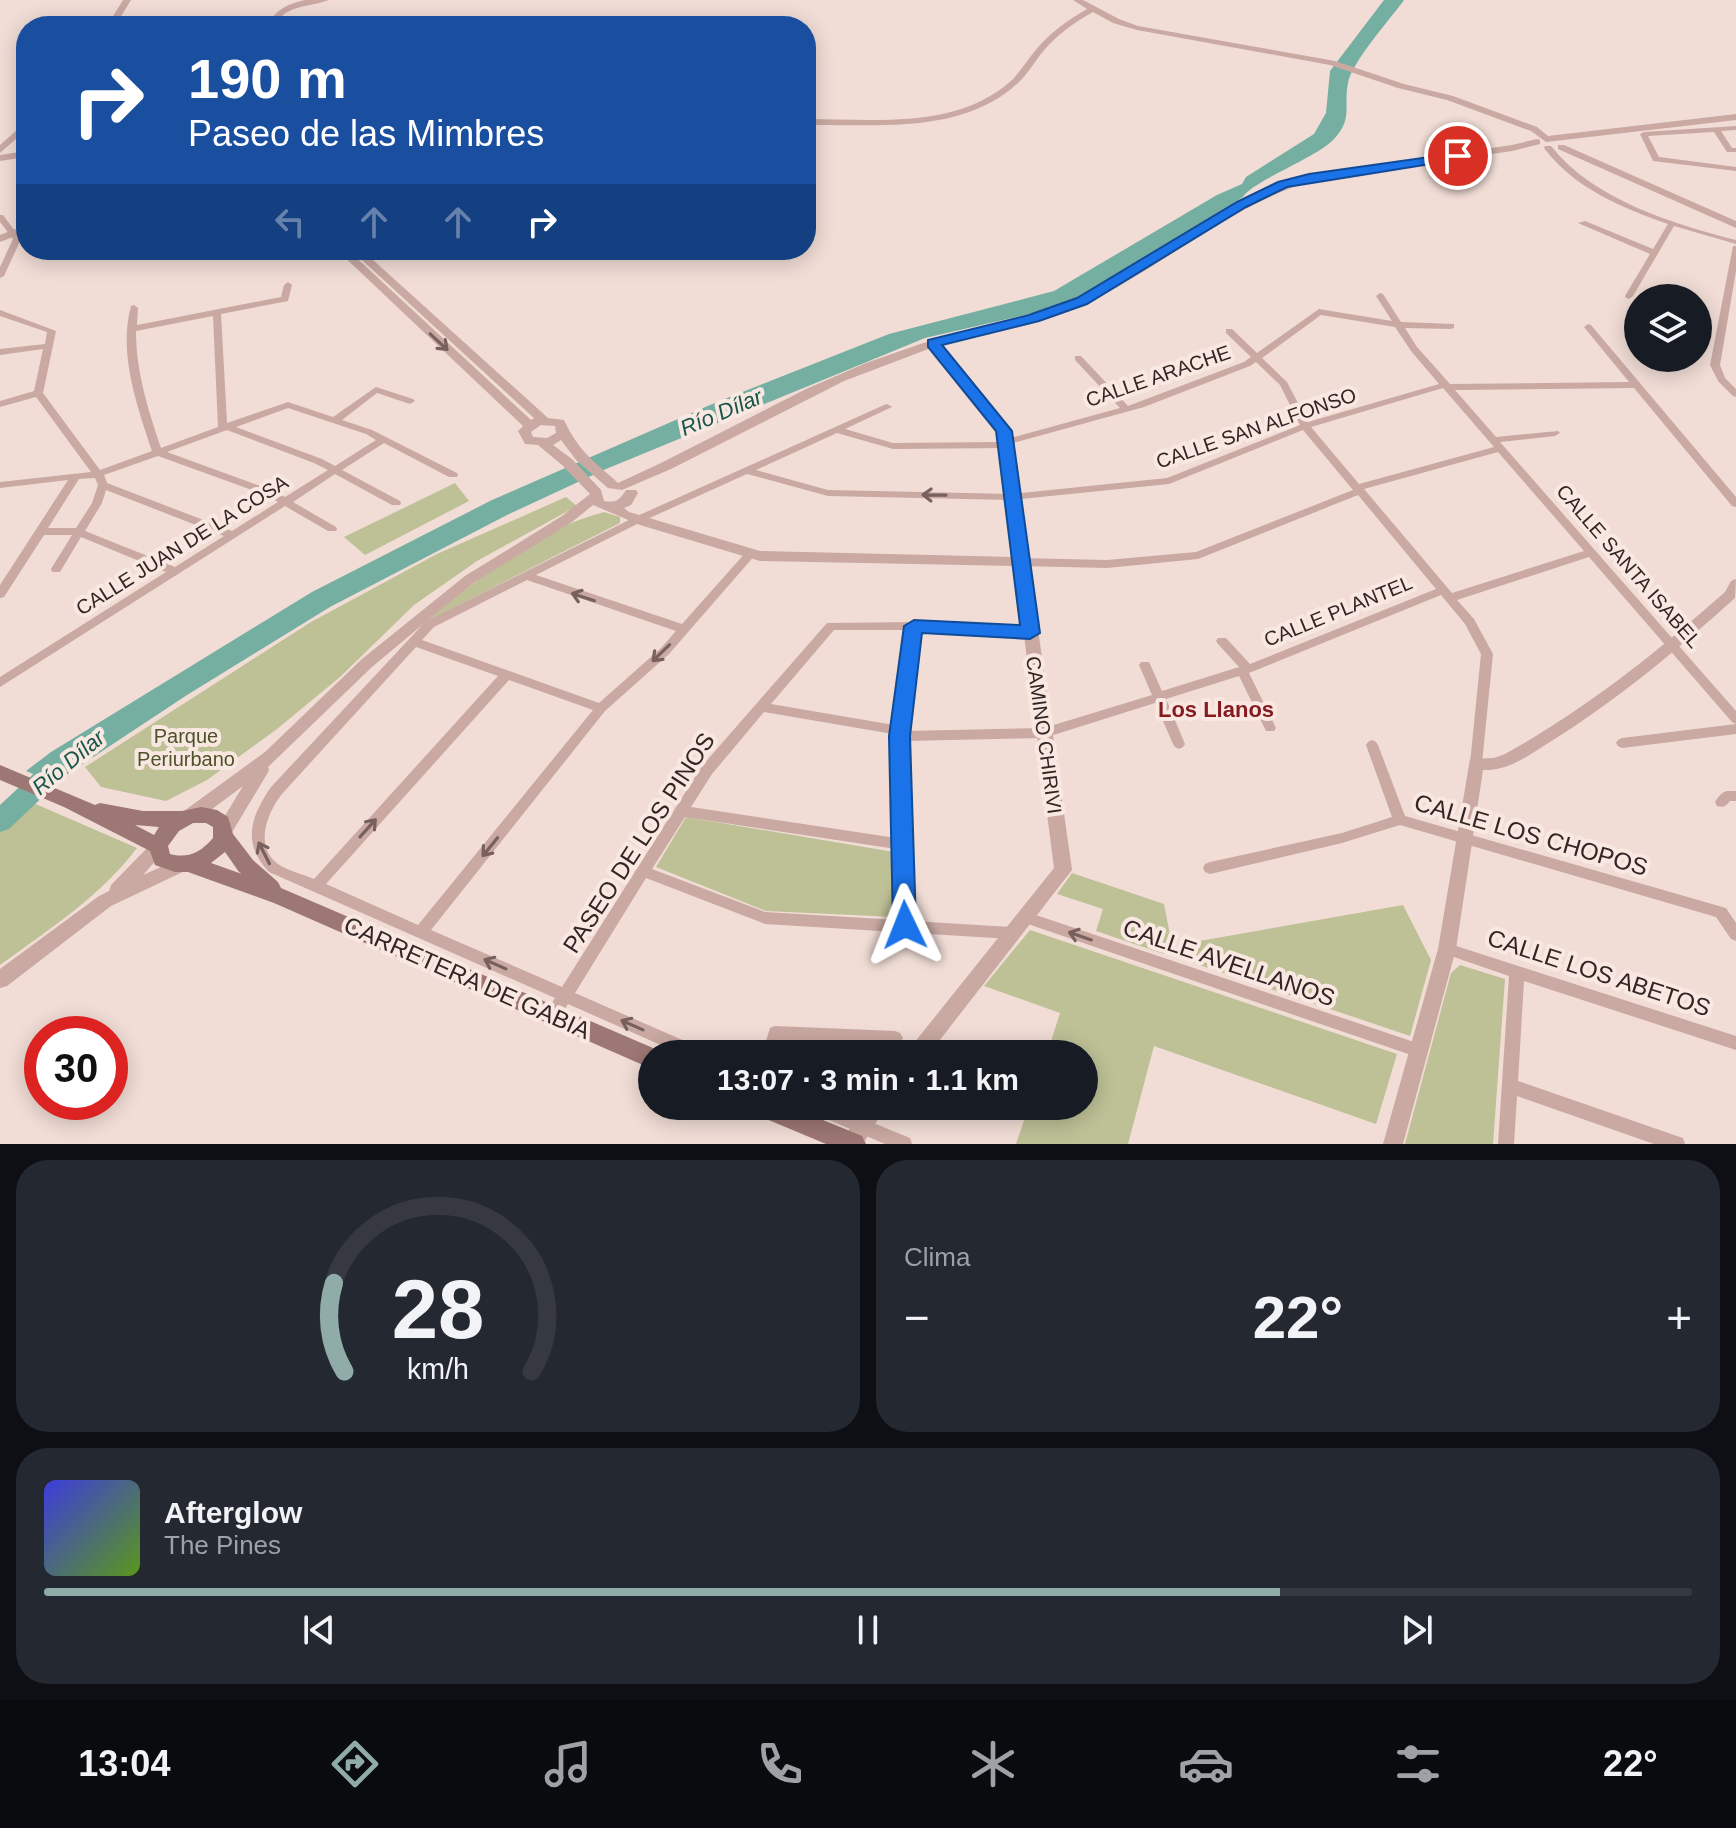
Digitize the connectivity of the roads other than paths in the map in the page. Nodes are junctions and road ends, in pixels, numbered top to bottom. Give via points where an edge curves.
1 (325, 0) edge
2 (1077, 0) edge
3 (1092, 9) junction
4 (275, 16) edge
5 (1736, 117) edge
6 (816, 122) edge
7 (1517, 123) junction
8 (1736, 128) edge
9 (1717, 131) junction
10 (1574, 137) junction
11 (1548, 144) junction
12 (1736, 150) edge
13 (1736, 169) edge
14 (0, 217) edge
15 (1582, 223) dead end
16 (1672, 224) junction
17 (1736, 225) edge
18 (14, 233) junction
19 (16, 237) edge
20 (0, 239) edge
21 (16, 241) edge
22 (1736, 242) edge
23 (1736, 248) edge
24 (1655, 253) junction
25 (353, 260) edge
26 (367, 260) edge
27 (0, 276) edge
28 (1636, 284) edge
29 (288, 285) dead end
30 (1380, 296) dead end
31 (134, 308) dead end
32 (217, 312) junction
33 (0, 313) edge
34 (1400, 325) junction
35 (1451, 326) dead end
36 (1588, 327) dead end
37 (131, 329) junction
38 (1229, 331) dead end
39 (933, 343) junction
40 (47, 346) junction
41 (0, 352) edge
42 (1078, 358) dead end
43 (1257, 358) junction
44 (1636, 385) junction
45 (1446, 386) junction
46 (38, 393) junction
47 (1736, 394) edge
48 (410, 401) dead end
49 (0, 404) edge
50 (887, 407) dead end
51 (1126, 409) junction
52 (335, 420) junction
53 (543, 420) junction
54 (529, 425) junction
55 (1305, 426) junction
56 (225, 427) junction
57 (837, 430) junction
58 (1555, 433) dead end
59 (563, 434) junction
60 (384, 439) junction
61 (543, 443) junction
62 (1006, 444) junction
63 (1496, 444) junction
64 (157, 452) junction
65 (574, 460) junction
66 (335, 470) junction
67 (744, 470) junction
68 (98, 474) junction
69 (453, 475) dead end
70 (76, 476) junction
71 (591, 477) junction
72 (0, 485) edge
73 (103, 485) junction
74 (1358, 490) junction
75 (623, 491) junction
76 (1012, 497) junction
77 (603, 501) junction
78 (285, 502) junction
79 (396, 503) dead end
80 (1736, 504) edge
81 (639, 519) junction
82 (332, 529) dead end
83 (41, 531) junction
84 (79, 532) junction
85 (232, 535) junction
86 (1591, 553) junction
87 (751, 554) junction
88 (1021, 562) junction
89 (56, 569) dead end
90 (174, 571) junction
91 (527, 576) junction
92 (1736, 584) edge
93 (1, 590) edge
94 (1447, 594) junction
95 (914, 626) junction
96 (684, 629) junction
97 (1030, 633) junction
98 (1222, 641) dead end
99 (415, 642) junction
100 (1673, 646) junction
101 (1145, 665) dead end
102 (1245, 670) junction
103 (506, 675) junction
104 (0, 683) edge
105 (1157, 697) junction
106 (760, 707) junction
107 (601, 708) junction
108 (1736, 719) edge
109 (1270, 728) dead end
110 (1736, 729) edge
111 (1044, 733) junction
112 (900, 734) junction
113 (1622, 743) dead end
114 (1179, 744) dead end
115 (1372, 745) dead end
116 (271, 756) junction
117 (1476, 763) junction
118 (5, 774) edge
119 (1736, 796) edge
120 (71, 802) junction
121 (1722, 802) dead end
122 (682, 811) junction
123 (186, 818) junction
124 (1400, 820) junction
125 (224, 832) junction
126 (1464, 839) junction
127 (902, 844) junction
128 (158, 847) junction
129 (185, 865) junction
130 (1210, 868) dead end
131 (643, 871) junction
132 (316, 886) junction
133 (281, 897) junction
134 (105, 901) junction
135 (1024, 917) junction
136 (905, 925) junction
137 (421, 932) junction
138 (1011, 933) junction
139 (1736, 935) edge
140 (1447, 949) junction
141 (1517, 972) junction
142 (0, 980) edge
143 (566, 995) junction
144 (553, 1015) junction
145 (895, 1038) dead end
146 (667, 1040) edge
147 (773, 1040) edge
148 (928, 1040) edge
149 (1736, 1043) edge
150 (1420, 1051) junction
151 (638, 1052) edge
152 (1510, 1086) junction
153 (803, 1120) edge
154 (832, 1120) edge
155 (867, 1120) edge
156 (855, 1138) edge
157 (904, 1144) edge
158 (1393, 1144) edge
159 (1506, 1144) edge
160 (1677, 1144) edge

1 - 4 street via 285,7
2 - 3 street
3 - 6 street via 1063,26 1014,83 960,111 917,122
3 - 7 street via 1146,31 1332,63
5 - 10 street
7 - 10 street
7 - 11 street
8 - 9 street
9 - 12 street via 1730,150
9 - 13 street via 1644,134 1656,159
10 - 11 street
11 - 16 street via 1556,162 1610,196
11 - 17 street
11 - 39 street via 1283,184 1082,301
14 - 18 street
15 - 24 street
16 - 22 street
16 - 24 street
18 - 19 street
18 - 20 street
21 - 27 street
23 - 47 street via 1715,365
24 - 28 street
25 -> 54 street
26 - 53 street
29 - 32 street via 285,299
30 - 34 street, CALLE SANTA ISABEL
31 - 37 street
32 - 37 street
32 - 56 street
33 - 40 street via 52,331
34 - 35 street, CALLE ARACHE
34 - 43 street, CALLE ARACHE via 1319,312
34 - 45 street, CALLE SANTA ISABEL
36 - 44 street
37 - 64 street via 132,377
38 - 43 street
39 - 62 street, CAMINO CHIRIVI via 1004,431
39 - 75 street via 825,383
40 - 41 street
40 - 46 street
42 - 51 street
43 - 51 street, CALLE ARACHE
43 - 55 street via 1284,384
44 - 45 street, CALLE SAN ALFONSO
44 - 80 street
45 - 55 street, CALLE SAN ALFONSO
45 - 63 street, CALLE SANTA ISABEL
46 - 49 street
46 - 68 street
48 - 52 street via 376,390
50 - 57 street
51 - 62 street, CALLE ARACHE
52 - 56 street via 288,405
52 - 60 street
53 - 54 street
53 - 59 street via 560,423
54 - 61 street via 526,439
55 - 74 street
55 - 76 street, CALLE SAN ALFONSO via 1169,481
56 - 64 street
56 - 66 street
57 - 62 street, CALLE ARACHE via 893,446
57 - 67 street
58 - 63 street
59 - 61 street
59 - 65 street
60 - 66 street, CALLE JUAN DE LA COSA
60 - 69 street
61 - 65 street
62 - 76 street, CAMINO CHIRIVI
63 - 74 street
63 - 86 street, CALLE SANTA ISABEL
64 - 68 street
64 - 78 street
65 - 71 street
66 - 78 street, CALLE JUAN DE LA COSA
66 - 79 street
76 -> 67 street, CALLE SAN ALFONSO via 828,493
67 - 81 street
68 - 70 street
68 - 73 street
70 - 72 street
70 - 83 street
71 - 75 street
71 - 77 street
73 - 84 street
73 - 85 street
74 - 88 street via 1198,555 1107,564
74 - 94 street
75 - 77 street
75 - 77 street
75 - 81 street
76 - 88 street, CAMINO CHIRIVI
77 - 81 street
77 - 116 street via 470,579 367,663
78 - 82 street
78 - 85 street, CALLE JUAN DE LA COSA
81 - 87 street
81 - 91 street
83 - 84 street
83 - 93 street
84 - 89 street
84 - 90 street
85 - 90 street, CALLE JUAN DE LA COSA
86 - 94 street, CALLE PLANTEL
86 - 100 street, CALLE SANTA ISABEL
87 - 88 street
87 - 96 street
88 - 97 street, CAMINO CHIRIVI
90 - 104 street, CALLE JUAN DE LA COSA
96 -> 91 street
91 - 99 street via 430,624
92 - 100 street
94 - 102 street, CALLE PLANTEL
94 - 117 street via 1487,654
95 - 97 street
95 - 106 street, PASEO DE LOS PINOS via 831,626
95 - 112 street
96 -> 107 street
97 - 111 street, CAMINO CHIRIVI
98 - 102 street, CALLE PLANTEL
99 - 103 street
132 -> 99 street via 265,860 257,837 261,816 276,791
100 - 108 street, CALLE SANTA ISABEL
100 - 117 street via 1590,711 1497,765
101 - 105 street
102 - 105 street, CALLE PLANTEL
102 - 109 street, CALLE PLANTEL
103 - 107 street
132 -> 103 street
105 - 111 street, CALLE PLANTEL
105 - 114 street
106 - 112 street, CALLE PLANTEL
106 - 122 street, PASEO DE LOS PINOS via 707,770
107 -> 137 street
110 - 113 street
111 - 112 street, CALLE PLANTEL
111 - 135 street, CAMINO CHIRIVI via 1063,870
112 - 127 street
115 - 124 street
116 - 123 street
116 - 125 street
117 - 126 street
118 - 120 main road
119 - 121 street
120 - 123 main road via 117,816
120 - 128 main road
122 - 127 street
122 - 131 street, PASEO DE LOS PINOS
123 - 125 main road via 215,816
123 - 128 main road via 166,831
124 - 126 street, CALLE LOS CHOPOS
124 - 130 street, CALLE LOS CHOPOS
125 - 129 main road via 210,854
125 - 133 main road, CARRETERA DE GABIA via 246,866
126 - 139 street, CALLE LOS CHOPOS via 1721,912
126 - 140 street
127 - 136 street
128 - 129 main road via 166,862
128 - 134 street
129 - 133 main road, CARRETERA DE GABIA
129 - 134 street
131 - 136 street via 765,918
131 - 143 street, PASEO DE LOS PINOS
132 - 137 street
133 - 144 main road, CARRETERA DE GABIA
134 - 142 street
135 - 138 street, CAMINO CHIRIVI
150 -> 135 street, CALLE AVELLANOS
136 - 138 street
143 -> 137 street
138 - 148 street, CAMINO CHIRIVI
140 - 141 street, CALLE LOS ABETOS
140 - 150 street
141 - 149 street, CALLE LOS ABETOS
141 - 152 street
143 - 144 street, PASEO DE LOS PINOS
146 -> 143 street
144 - 151 main road, CARRETERA DE GABIA
145 - 147 street via 775,1033
150 - 158 street
152 - 159 street
152 - 160 street
153 - 156 main road
154 - 156 street
155 - 156 street
156 - 157 street

